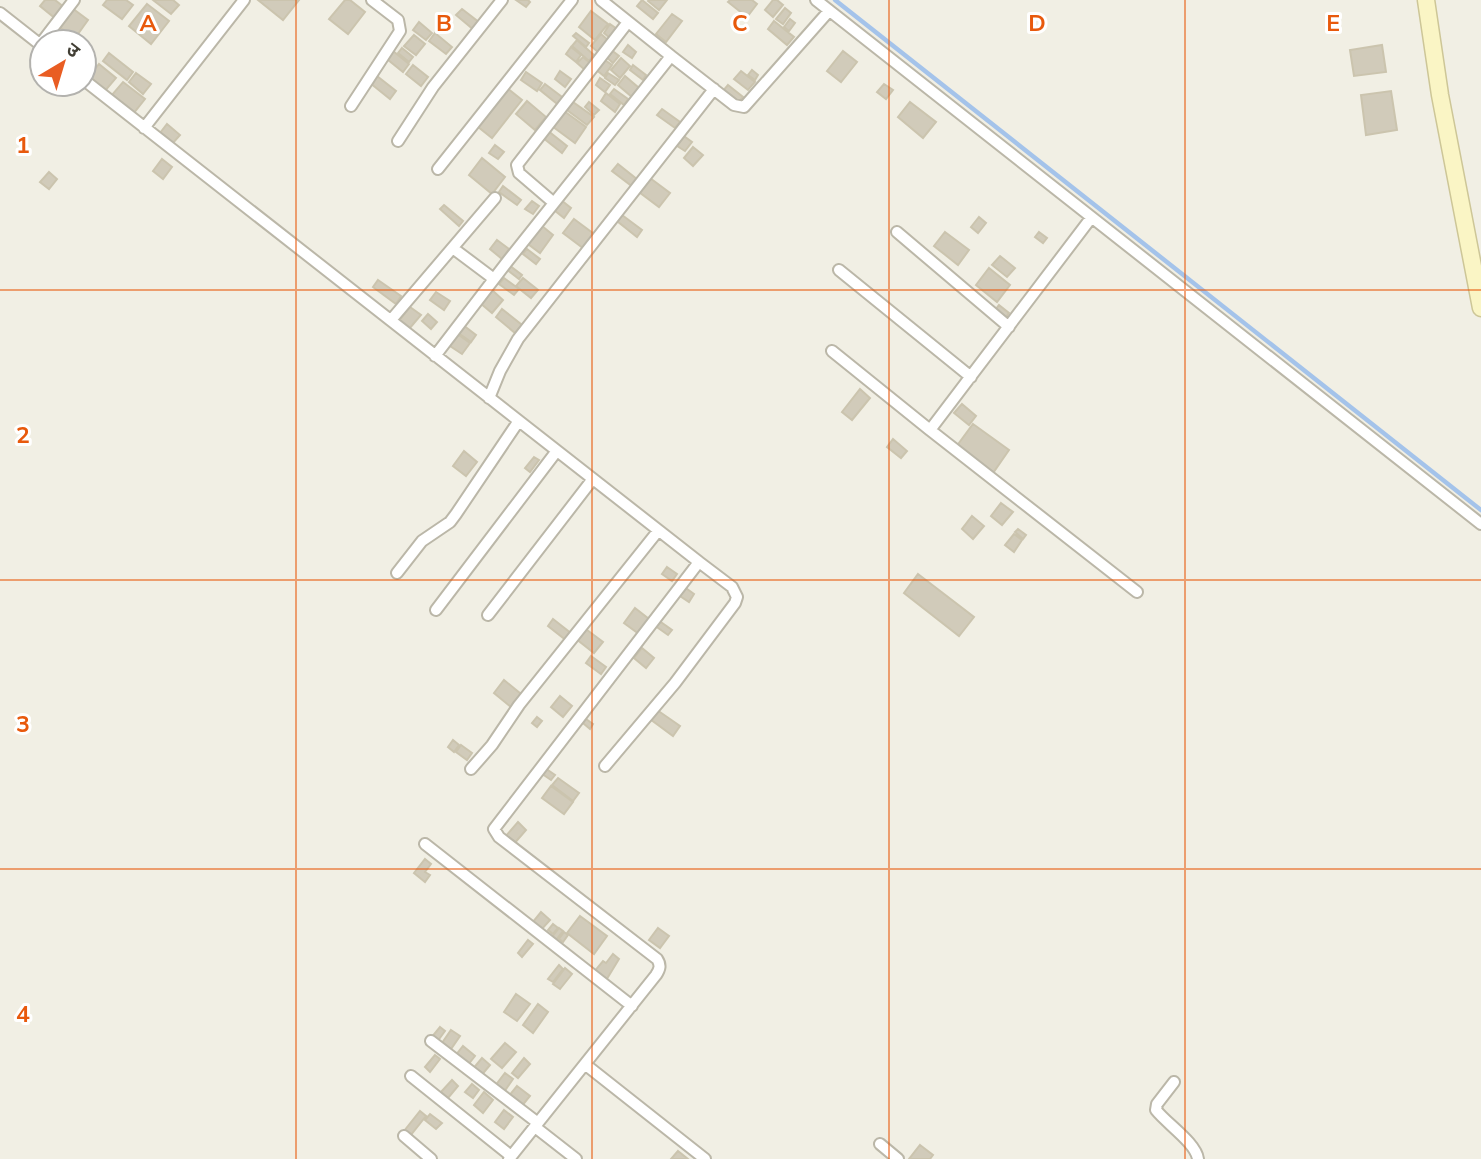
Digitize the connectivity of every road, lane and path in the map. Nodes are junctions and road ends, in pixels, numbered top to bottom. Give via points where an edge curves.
1 (74, 0) edge
2 (244, 0) edge
3 (372, 0) edge
4 (502, 0) edge
5 (572, 0) edge
6 (601, 0) edge
7 (816, 0) edge
8 (1426, 0) edge
9 (829, 11) junction
10 (0, 13) edge
11 (628, 22) junction
12 (54, 28) edge
13 (28, 34) edge
14 (671, 56) junction
15 (714, 89) junction
16 (98, 91) edge
17 (351, 106) dead end
18 (144, 128) junction
19 (398, 141) dead end
20 (438, 169) dead end
21 (495, 198) dead end
22 (554, 203) junction
23 (1091, 218) junction
24 (897, 232) dead end
25 (454, 249) junction
26 (839, 270) dead end
27 (494, 279) junction
28 (1481, 308) edge
29 (391, 320) junction
30 (1009, 327) junction
31 (832, 351) dead end
32 (435, 356) junction
33 (971, 377) junction
34 (489, 398) junction
35 (518, 422) junction
36 (930, 430) junction
37 (556, 452) junction
38 (593, 480) junction
39 (1481, 524) edge
40 (658, 531) junction
41 (699, 562) junction
42 (397, 573) dead end
43 (1137, 592) dead end
44 (436, 610) dead end
45 (488, 615) dead end
46 (605, 766) dead end
47 (471, 769) dead end
48 (425, 844) dead end
49 (632, 1006) junction
50 (431, 1041) dead end
51 (586, 1065) junction
52 (411, 1076) dead end
53 (1174, 1082) dead end
54 (536, 1125) junction
55 (404, 1136) dead end
56 (880, 1144) dead end
57 (510, 1158) edge
58 (431, 1159) edge
59 (576, 1159) edge
60 (705, 1159) edge
61 (898, 1159) edge
62 (1198, 1159) edge

1 - 12 street
2 - 18 street
3 - 17 street via 398,20 400,31
4 - 19 street via 433,86
5 - 20 street
6 - 11 street
7 - 9 street
8 - 28 main road
9 - 15 street via 748,106 739,107
9 - 23 street
10 - 13 street
11 - 14 street
11 - 22 street via 517,165 519,173
14 - 15 street
14 - 22 street
15 - 34 street via 518,339
16 - 18 street
18 - 29 street
21 - 25 street
22 - 27 street
23 - 30 street
23 - 39 street
24 - 30 street
25 - 27 street
25 - 29 street
26 - 33 street
27 - 32 street
29 - 32 street
30 - 33 street
31 - 36 street
32 - 34 street
33 - 36 street
34 - 35 street
35 - 37 street
35 - 42 street via 450,522 422,541
36 - 43 street
37 - 38 street
37 - 44 street
38 - 40 street
38 - 45 street
40 - 41 street
40 - 47 street
41 - 46 street via 732,587 735,603
41 - 49 street via 494,829 657,958 660,968
48 - 49 street
49 - 51 street
50 - 54 street
51 - 54 street
51 - 60 street
52 - 57 street
53 - 62 street via 1156,1110 1196,1150
54 - 57 street
54 - 59 street
55 - 58 street
56 - 61 street

